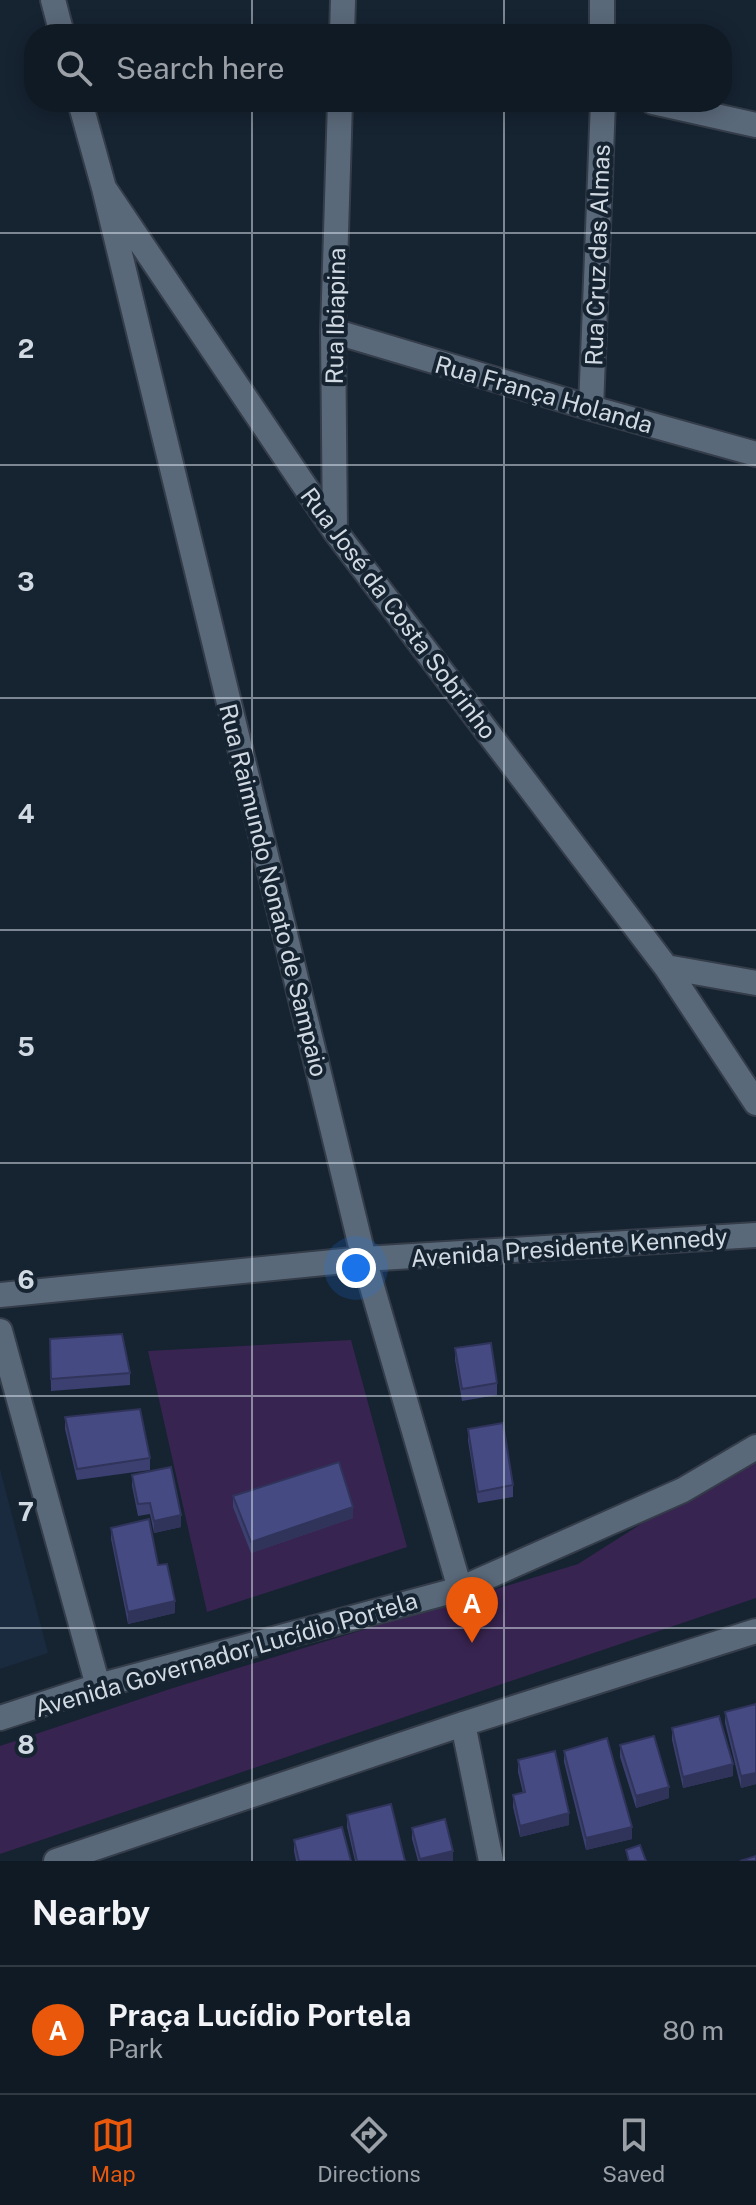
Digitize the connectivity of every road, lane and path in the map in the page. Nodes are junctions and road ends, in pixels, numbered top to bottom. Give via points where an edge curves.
1 (53, 0) edge
2 (343, 0) edge
3 (602, 0) edge
4 (59, 24) edge
5 (342, 24) edge
6 (602, 24) edge
7 (83, 112) edge
8 (340, 112) edge
9 (603, 112) edge
10 (698, 112) edge
11 (756, 125) edge
12 (104, 188) junction
13 (333, 331) junction
14 (591, 408) junction
15 (756, 454) edge
16 (335, 531) junction
17 (666, 967) junction
18 (756, 983) edge
19 (756, 1103) edge
20 (756, 1235) edge
21 (364, 1259) junction
22 (0, 1295) edge
23 (0, 1331) edge
24 (756, 1447) edge
25 (460, 1589) junction
26 (756, 1631) edge
27 (98, 1686) junction
28 (0, 1718) edge
29 (463, 1724) junction
30 (56, 1861) edge
31 (491, 1861) edge

1 - 4 street
2 - 5 street
3 - 6 street
7 - 12 street, Rua José da Costa Sobrinho
8 - 13 street, Rua Ibiapina
9 - 14 street, Rua Cruz das Almas
10 - 11 street
12 - 16 street, Rua José da Costa Sobrinho
12 - 21 street, Rua Raimundo Nonato de Sampaio
13 - 14 street, Rua França Holanda
13 - 16 street, Rua Ibiapina
14 - 15 street, Rua França Holanda
16 - 17 street, Rua José da Costa Sobrinho
17 - 18 street
17 - 19 street, Rua José da Costa Sobrinho
20 - 21 street, Avenida Presidente Kennedy
21 - 22 street, Avenida Presidente Kennedy
21 - 25 street, Rua Raimundo Nonato de Sampaio
23 - 27 street
24 - 25 street, Avenida Governador Lucídio Portela via 683,1490
25 - 27 street, Avenida Governador Lucídio Portela
26 - 29 street
27 - 28 street, Avenida Governador Lucídio Portela
29 - 30 street
29 - 31 street

